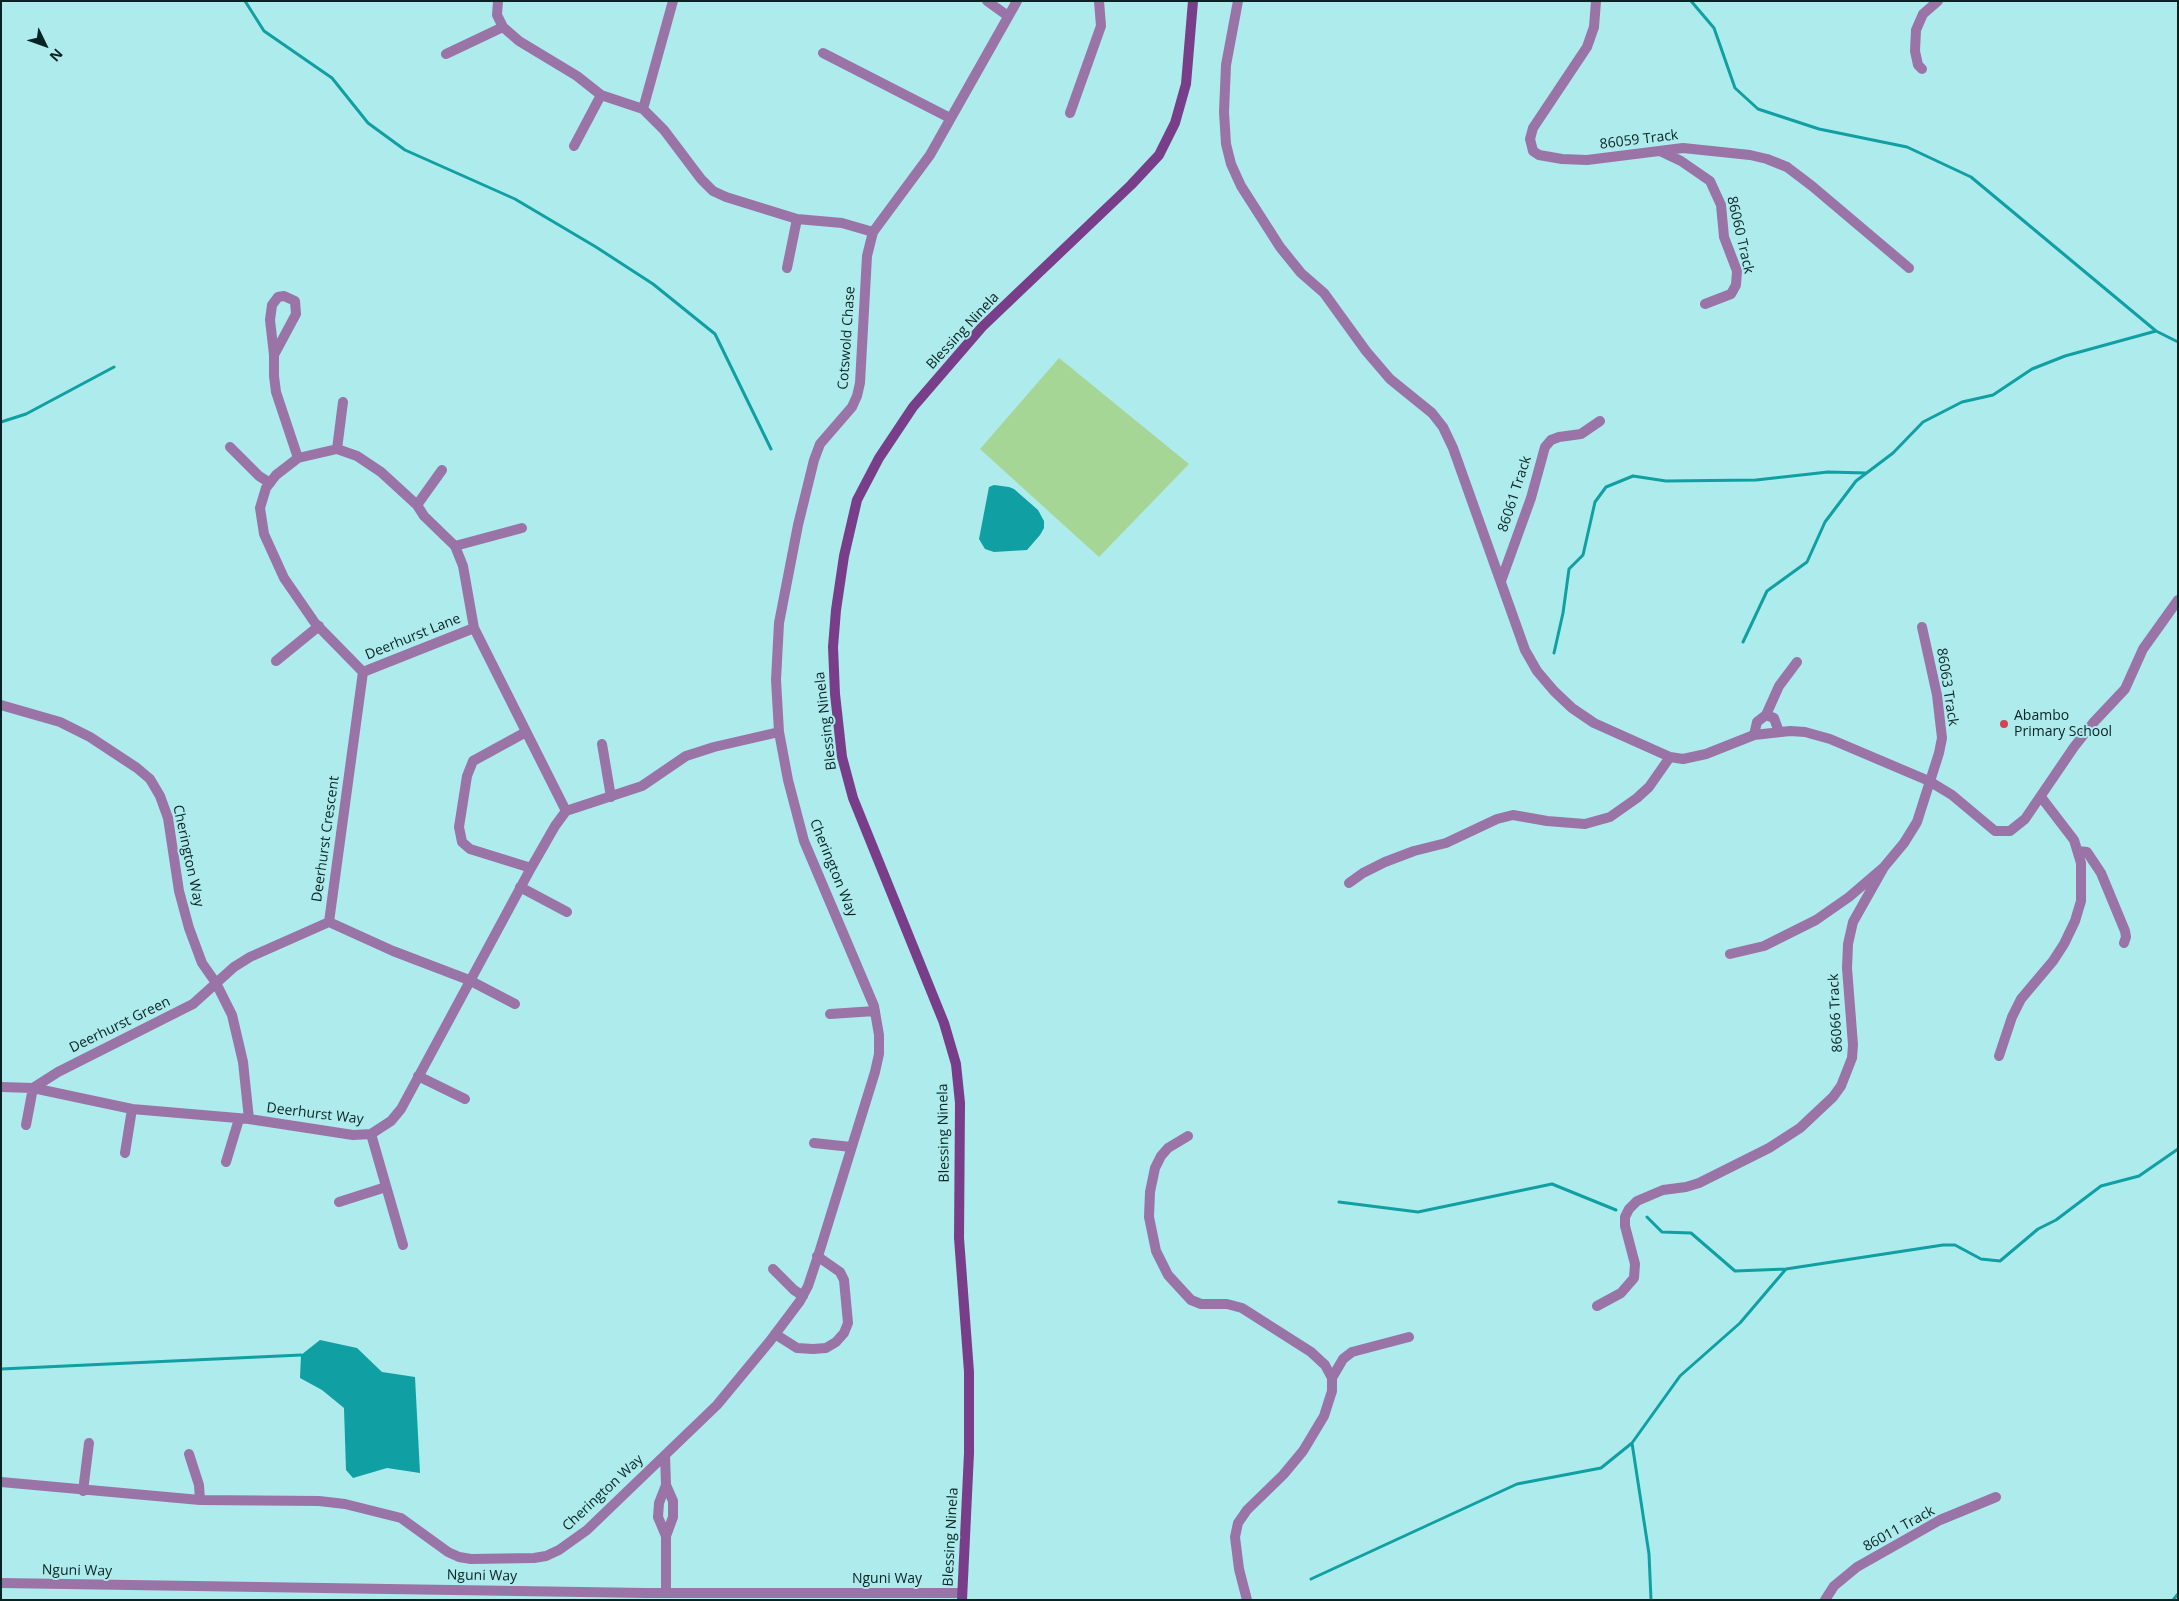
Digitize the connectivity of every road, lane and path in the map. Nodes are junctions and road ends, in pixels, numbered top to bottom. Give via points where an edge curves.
1 (498, 1) edge
2 (672, 1) edge
3 (987, 1) edge
4 (1016, 1) edge
5 (1099, 1) edge
6 (1193, 1) edge
7 (1238, 1) edge
8 (1596, 1) edge
9 (1938, 1) edge
10 (1008, 16) junction
11 (503, 27) junction
12 (823, 53) dead end
13 (446, 54) dead end
14 (1922, 69) dead end
15 (601, 95) junction
16 (644, 109) junction
17 (1070, 113) dead end
18 (950, 118) junction
19 (574, 146) dead end
20 (1660, 151) junction
21 (797, 219) junction
22 (873, 232) junction
23 (787, 268) dead end
24 (1909, 268) dead end
25 (1705, 304) dead end
26 (274, 355) junction
27 (343, 402) dead end
28 (1600, 421) dead end
29 (230, 447) dead end
30 (337, 449) junction
31 (298, 458) junction
32 (442, 470) dead end
33 (270, 484) junction
34 (416, 505) junction
35 (522, 528) dead end
36 (455, 546) junction
37 (1501, 581) junction
38 (2178, 600) edge
39 (319, 626) junction
40 (474, 628) junction
41 (1922, 628) dead end
42 (276, 662) dead end
43 (1797, 662) dead end
44 (363, 672) junction
45 (1, 705) edge
46 (1766, 715) junction
47 (526, 732) junction
48 (779, 732) junction
49 (1778, 732) junction
50 (1754, 735) junction
51 (602, 744) dead end
52 (1670, 757) junction
53 (1929, 781) junction
54 (611, 797) junction
55 (2041, 797) junction
56 (566, 811) junction
57 (2078, 851) junction
58 (1884, 867) junction
59 (531, 868) junction
60 (1349, 883) dead end
61 (520, 887) junction
62 (567, 912) dead end
63 (329, 922) junction
64 (2124, 943) dead end
65 (1730, 954) dead end
66 (469, 980) junction
67 (216, 983) junction
68 (515, 1004) dead end
69 (875, 1011) junction
70 (830, 1014) dead end
71 (1999, 1056) dead end
72 (418, 1076) junction
73 (1, 1087) edge
74 (32, 1088) junction
75 (465, 1100) dead end
76 (132, 1109) junction
77 (244, 1119) junction
78 (26, 1125) dead end
79 (371, 1134) junction
80 (1188, 1136) dead end
81 (814, 1143) dead end
82 (851, 1147) junction
83 (125, 1153) dead end
84 (226, 1162) dead end
85 (386, 1187) junction
86 (339, 1202) dead end
87 (403, 1245) dead end
88 (817, 1256) junction
89 (773, 1269) dead end
90 (803, 1296) junction
91 (1597, 1306) dead end
92 (775, 1334) junction
93 (1409, 1337) dead end
94 (1332, 1378) junction
95 (89, 1443) dead end
96 (189, 1454) dead end
97 (665, 1454) junction
98 (1, 1482) edge
99 (83, 1491) junction
100 (1996, 1497) dead end
101 (200, 1500) junction
102 (1, 1583) edge
103 (666, 1592) junction
104 (962, 1597) edge
105 (1247, 1600) edge
106 (1825, 1600) edge

1 - 11 street via 497,15
2 - 16 street
3 - 10 street
4 - 10 street, Cotswold Chase
5 - 17 street via 1101,26
6 - 104 street, Blessing Ninela via 1186,84 1174,123 1158,155 1131,185 982,327 913,408 878,458 857,500 836,610 833,647 842,757 856,806 944,1023 956,1064 960,1103 959,1238 969,1372 969,1453
7 - 37 street via 1226,65 1224,112 1226,144 1241,186 1280,247 1324,294 1366,351 1390,379 1432,413 1443,428
8 - 20 street, 86059 Track via 1594,27 1587,47 1533,128 1530,146 1539,155 1587,160
9 - 14 street via 1923,14 1916,30 1915,51
10 - 18 street, Cotswold Chase
11 - 13 street
11 - 15 street
12 - 18 street
15 - 16 street
15 - 19 street
16 - 21 street via 714,191
18 - 22 street, Cotswold Chase via 930,155
20 - 24 street, 86059 Track via 1683,148 1713,150 1767,159 1787,167
20 - 25 street, 86060 Track via 1710,181 1721,205 1724,237 1737,272 1736,285 1731,294
21 - 22 street via 842,223
21 - 23 street
22 - 48 street, Cotswold Chase via 867,256 857,396 820,444 814,460 779,623 776,680
26 - 26 street via 270,320 272,305 278,297 284,296 295,301 296,314
26 - 31 street via 276,392
27 - 30 street
28 - 37 street, 86061 Track via 1581,434 1551,440 1545,447 1531,498
29 - 33 street
30 - 31 street
30 - 34 street via 357,456 381,472
31 - 33 street via 276,475
32 - 34 street
33 - 39 street via 260,508 264,534 284,578
34 - 36 street
35 - 36 street
36 - 40 street via 463,566
37 - 52 street via 1524,650 1554,691 1594,723
38 - 55 street via 2143,649 2125,689 2079,741
39 - 42 street
39 - 44 street
40 - 44 street, Deerhurst Lane
40 - 47 street
41 - 53 street, 86063 Track via 1937,695 1942,738
43 - 46 street via 1779,686
44 - 63 street, Deerhurst Crescent
45 - 67 street, Cherington Way via 60,722 98,742 150,779 168,818 179,890 189,928 202,963
46 - 49 street via 1774,718
46 - 50 street via 1757,722
47 - 56 street
47 - 59 street via 473,760 467,776 459,827 462,842 470,849
48 - 54 street via 714,746 686,756 642,786
48 - 69 street, Cherington Way via 804,841
49 - 50 street
49 - 53 street via 1805,732 1830,740
50 - 52 street via 1692,758
51 - 54 street
52 - 60 street via 1649,787 1610,817 1586,824 1513,815 1497,819 1446,843 1385,862
53 - 55 street via 1952,795 1990,827 2002,832 2018,825
53 - 58 street, 86066 Track via 1917,822
54 - 56 street
55 - 57 street via 2074,840
56 - 59 street, Deerhurst Way
57 - 64 street via 2087,852 2101,874 2125,931
57 - 71 street via 2082,901 2075,921 2053,961 2021,999
58 - 65 street, 86066 Track via 1824,915 1764,946
58 - 91 street, 86066 Track via 1853,922 1848,944 1853,1045 1852,1058 1841,1086 1800,1128 1769,1148 1686,1187 1646,1196 1629,1209 1625,1226 1635,1264 1634,1278 1621,1293
59 - 61 street, Deerhurst Way
61 - 62 street
61 - 66 street, Deerhurst Way
63 - 66 street, Deerhurst Crescent
63 - 67 street, Deerhurst Green via 250,957
66 - 68 street
66 - 72 street, Deerhurst Way
67 - 74 street, Deerhurst Green via 193,1004
67 - 77 street, Cherington Way via 232,1016 242,1062
69 - 70 street
69 - 82 street, Cherington Way via 879,1054
72 - 75 street
72 - 79 street, Deerhurst Way via 401,1110
73 - 74 street, Deerhurst Way
74 - 76 street, Deerhurst Way
74 - 78 street
76 - 77 street, Deerhurst Way
76 - 83 street
77 - 79 street, Deerhurst Way via 353,1135
77 - 84 street
79 - 85 street
80 - 94 street via 1161,1156 1150,1192 1149,1218 1156,1251 1168,1275 1191,1300 1242,1308 1311,1352 1326,1365
81 - 82 street
82 - 88 street, Cherington Way
85 - 86 street
85 - 87 street
88 - 90 street, Cherington Way
88 - 92 street via 840,1272 844,1280 848,1323 844,1334 831,1345 813,1350 797,1348
89 - 90 street
90 - 92 street, Cherington Way
92 - 97 street, Cherington Way via 717,1405
93 - 94 street via 1352,1352 1343,1359
94 - 105 street via 1332,1391 1324,1416 1303,1450 1238,1523 1235,1537
95 - 99 street
96 - 101 street via 199,1485
97 - 101 street, Cherington Way via 587,1530 559,1550 534,1558 459,1557 401,1518 345,1504
97 - 103 street via 666,1486 659,1503 658,1517 666,1536
98 - 99 street, Cherington Way
99 - 101 street, Cherington Way
100 - 106 street, 86011 Track via 1940,1520 1858,1567 1834,1586
102 - 103 street, Nguni Way
103 - 104 street, Nguni Way

